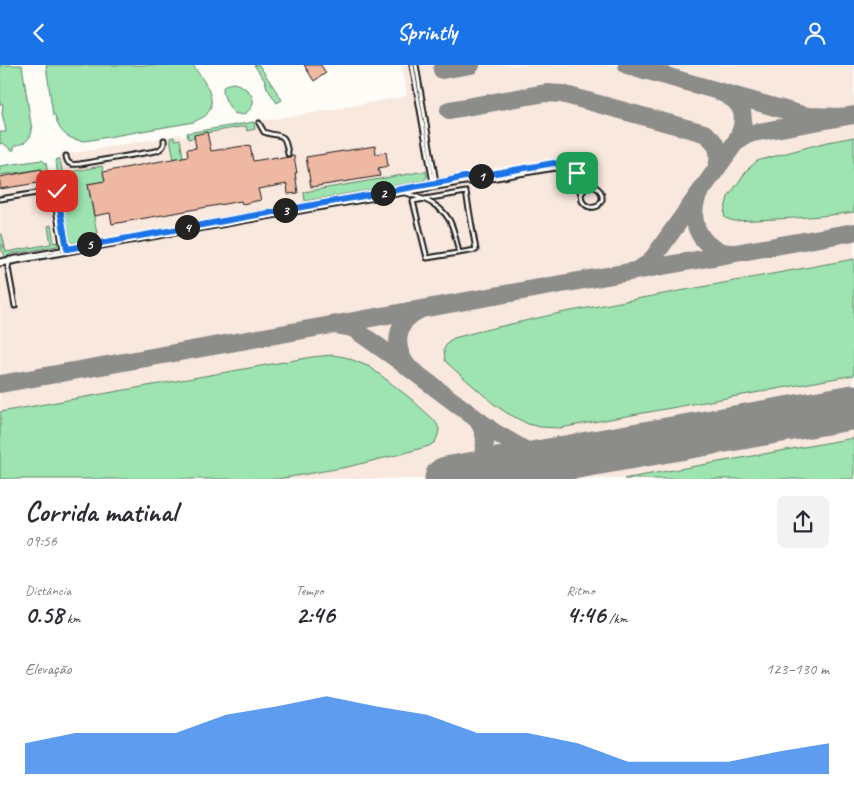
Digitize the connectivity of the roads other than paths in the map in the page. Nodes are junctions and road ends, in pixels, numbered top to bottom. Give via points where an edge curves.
1 (412, 65) edge
2 (416, 65) edge
3 (259, 123) dead end
4 (164, 139) dead end
5 (288, 154) dead end
6 (66, 157) dead end
7 (434, 183) junction
8 (596, 187) junction
9 (55, 191) dead end
10 (43, 192) dead end
11 (405, 193) junction
12 (581, 194) junction
13 (0, 199) edge
14 (425, 199) junction
15 (65, 249) junction
16 (459, 253) junction
17 (0, 263) edge
18 (10, 263) junction
19 (15, 306) dead end

1 - 7 lane
2 - 7 lane
3 - 5 lane via 266,134 283,138
4 - 6 lane via 165,143 156,151 73,165 66,161
7 - 8 lane via 554,163 577,173
7 - 15 lane
8 - 12 lane via 587,187
8 - 12 lane via 602,196 598,206 584,204
9 - 15 lane
10 - 13 lane
11 - 12 lane via 556,168 570,175
11 - 14 lane
11 - 18 lane
14 - 16 lane via 440,208 452,224
14 - 16 lane via 413,201 427,258
14 - 16 lane via 466,192 476,250
15 - 17 lane
17 - 18 lane
18 - 19 lane via 8,268

